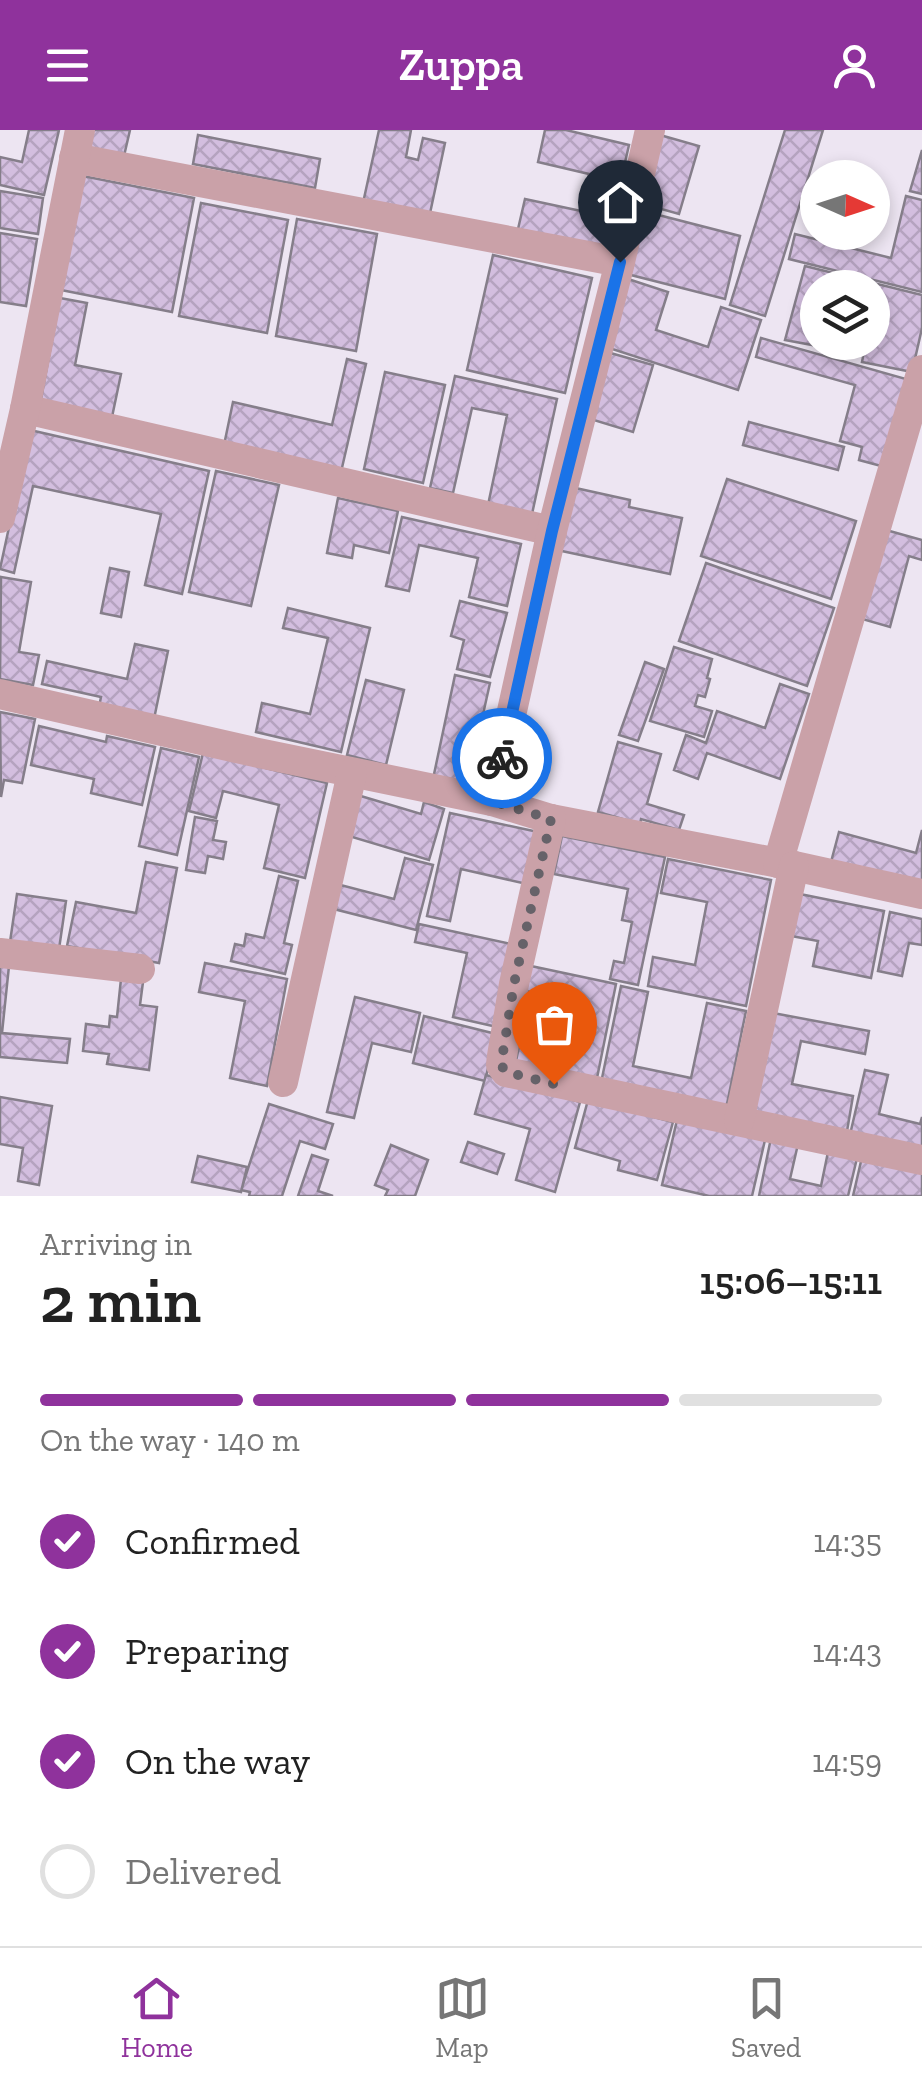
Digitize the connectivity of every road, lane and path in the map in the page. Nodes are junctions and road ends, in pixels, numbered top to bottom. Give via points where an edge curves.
1 (650, 130) edge
2 (77, 144) edge
3 (620, 262) junction
4 (922, 370) edge
5 (26, 410) junction
6 (0, 518) edge
7 (552, 531) junction
8 (0, 694) edge
9 (352, 772) junction
10 (492, 801) junction
11 (551, 819) junction
12 (786, 864) junction
13 (922, 894) edge
14 (0, 953) edge
15 (140, 969) dead end
16 (282, 1082) dead end
17 (739, 1121) junction
18 (922, 1160) edge

1 - 3 street
2 - 3 street
2 - 5 street
3 - 7 street
4 - 12 street
5 - 6 street
5 - 7 street
7 - 10 street
8 - 9 street
9 - 10 street
9 - 16 street
10 - 11 street
11 - 12 street
11 - 17 street via 501,1065 506,1072
12 - 13 street
12 - 17 street
14 - 15 street
17 - 18 street

